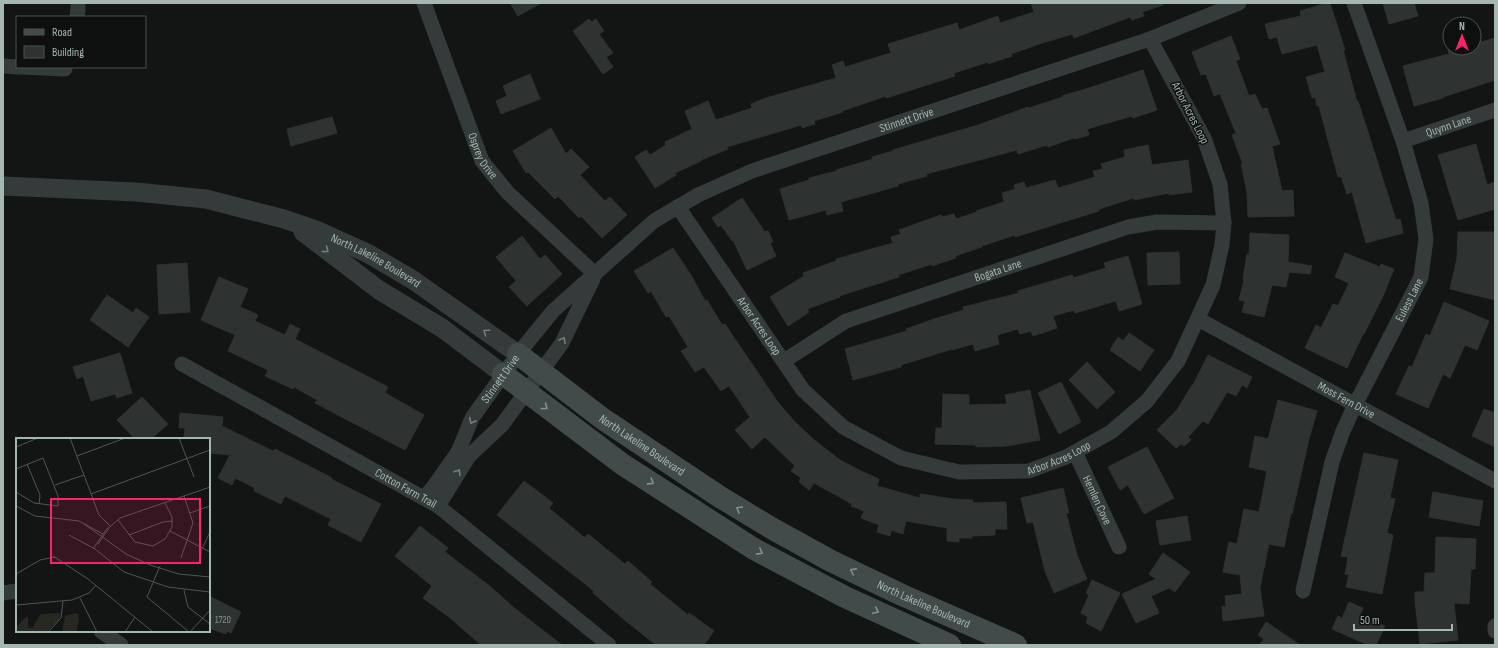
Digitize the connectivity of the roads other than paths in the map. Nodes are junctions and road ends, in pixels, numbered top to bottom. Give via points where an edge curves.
1 (78, 3) edge
2 (424, 3) edge
3 (1239, 3) edge
4 (1354, 3) edge
5 (77, 16) edge
6 (1150, 39) junction
7 (3, 66) edge
8 (16, 67) edge
9 (1495, 110) edge
10 (1402, 142) junction
11 (3, 186) edge
12 (678, 207) junction
13 (284, 218) junction
14 (1224, 223) junction
15 (595, 274) junction
16 (1198, 319) junction
17 (518, 354) junction
18 (784, 361) junction
19 (182, 364) dead end
20 (541, 372) junction
21 (504, 374) junction
22 (527, 393) junction
23 (1355, 405) junction
24 (1075, 452) junction
25 (1495, 481) edge
26 (425, 497) junction
27 (438, 506) junction
28 (1119, 547) dead end
29 (16, 591) edge
30 (1303, 591) dead end
31 (3, 593) edge
32 (1495, 626) edge
33 (1494, 631) edge
34 (102, 632) edge
35 (121, 645) edge
36 (609, 645) edge
37 (950, 645) edge
38 (1016, 645) edge

1 - 5 street
2 - 15 street, Osprey Drive via 482,161 508,193
3 - 6 street, Stinnett Drive
4 - 10 street, Euless Lane
6 - 12 street, Stinnett Drive via 752,171 698,194
6 - 14 street, Arbor Acres Loop via 1204,138 1220,184
7 - 8 street
9 - 10 street, Quynn Lane
10 - 23 street, Euless Lane via 1421,203 1426,239 1420,277
11 - 13 street, North Lakeline Boulevard via 136,192 206,200
12 - 15 street, Stinnett Drive via 654,221
12 - 18 street, Arbor Acres Loop
17 -> 13 street, North Lakeline Boulevard via 400,272 369,254
13 -> 21 street, North Lakeline Boulevard via 379,290 442,328
14 - 16 street, Arbor Acres Loop via 1213,285
14 - 18 street, Bogata Lane via 1157,222 1128,227 846,321
15 - 17 street, Stinnett Drive via 554,311
20 -> 15 street, Stinnett Drive via 562,343
16 - 23 street, Moss Fern Drive
16 - 24 street, Arbor Acres Loop via 1178,361 1147,401 1111,432
17 - 20 main road, North Lakeline Boulevard
17 - 21 street, Stinnett Drive
18 - 24 street, Arbor Acres Loop via 803,390 844,427 901,458 959,472 1029,471
19 - 26 street, Cotton Farm Trail
20 - 22 street, Stinnett Drive
38 -> 20 main road, North Lakeline Boulevard via 902,595 831,561 773,529 603,419
21 - 22 main road, North Lakeline Boulevard
21 -> 26 street, Stinnett Drive via 472,418 458,452
27 -> 22 street, Stinnett Drive via 469,456 502,426
22 -> 37 main road, North Lakeline Boulevard via 622,464 754,549 845,597
23 - 25 street, Moss Fern Drive
23 - 30 street, Euless Lane via 1332,462
24 - 28 street, Hemlen Cove
26 - 27 street, Cotton Farm Trail
27 - 36 street, Cotton Farm Trail
29 - 31 street
32 - 33 street
34 - 35 street

